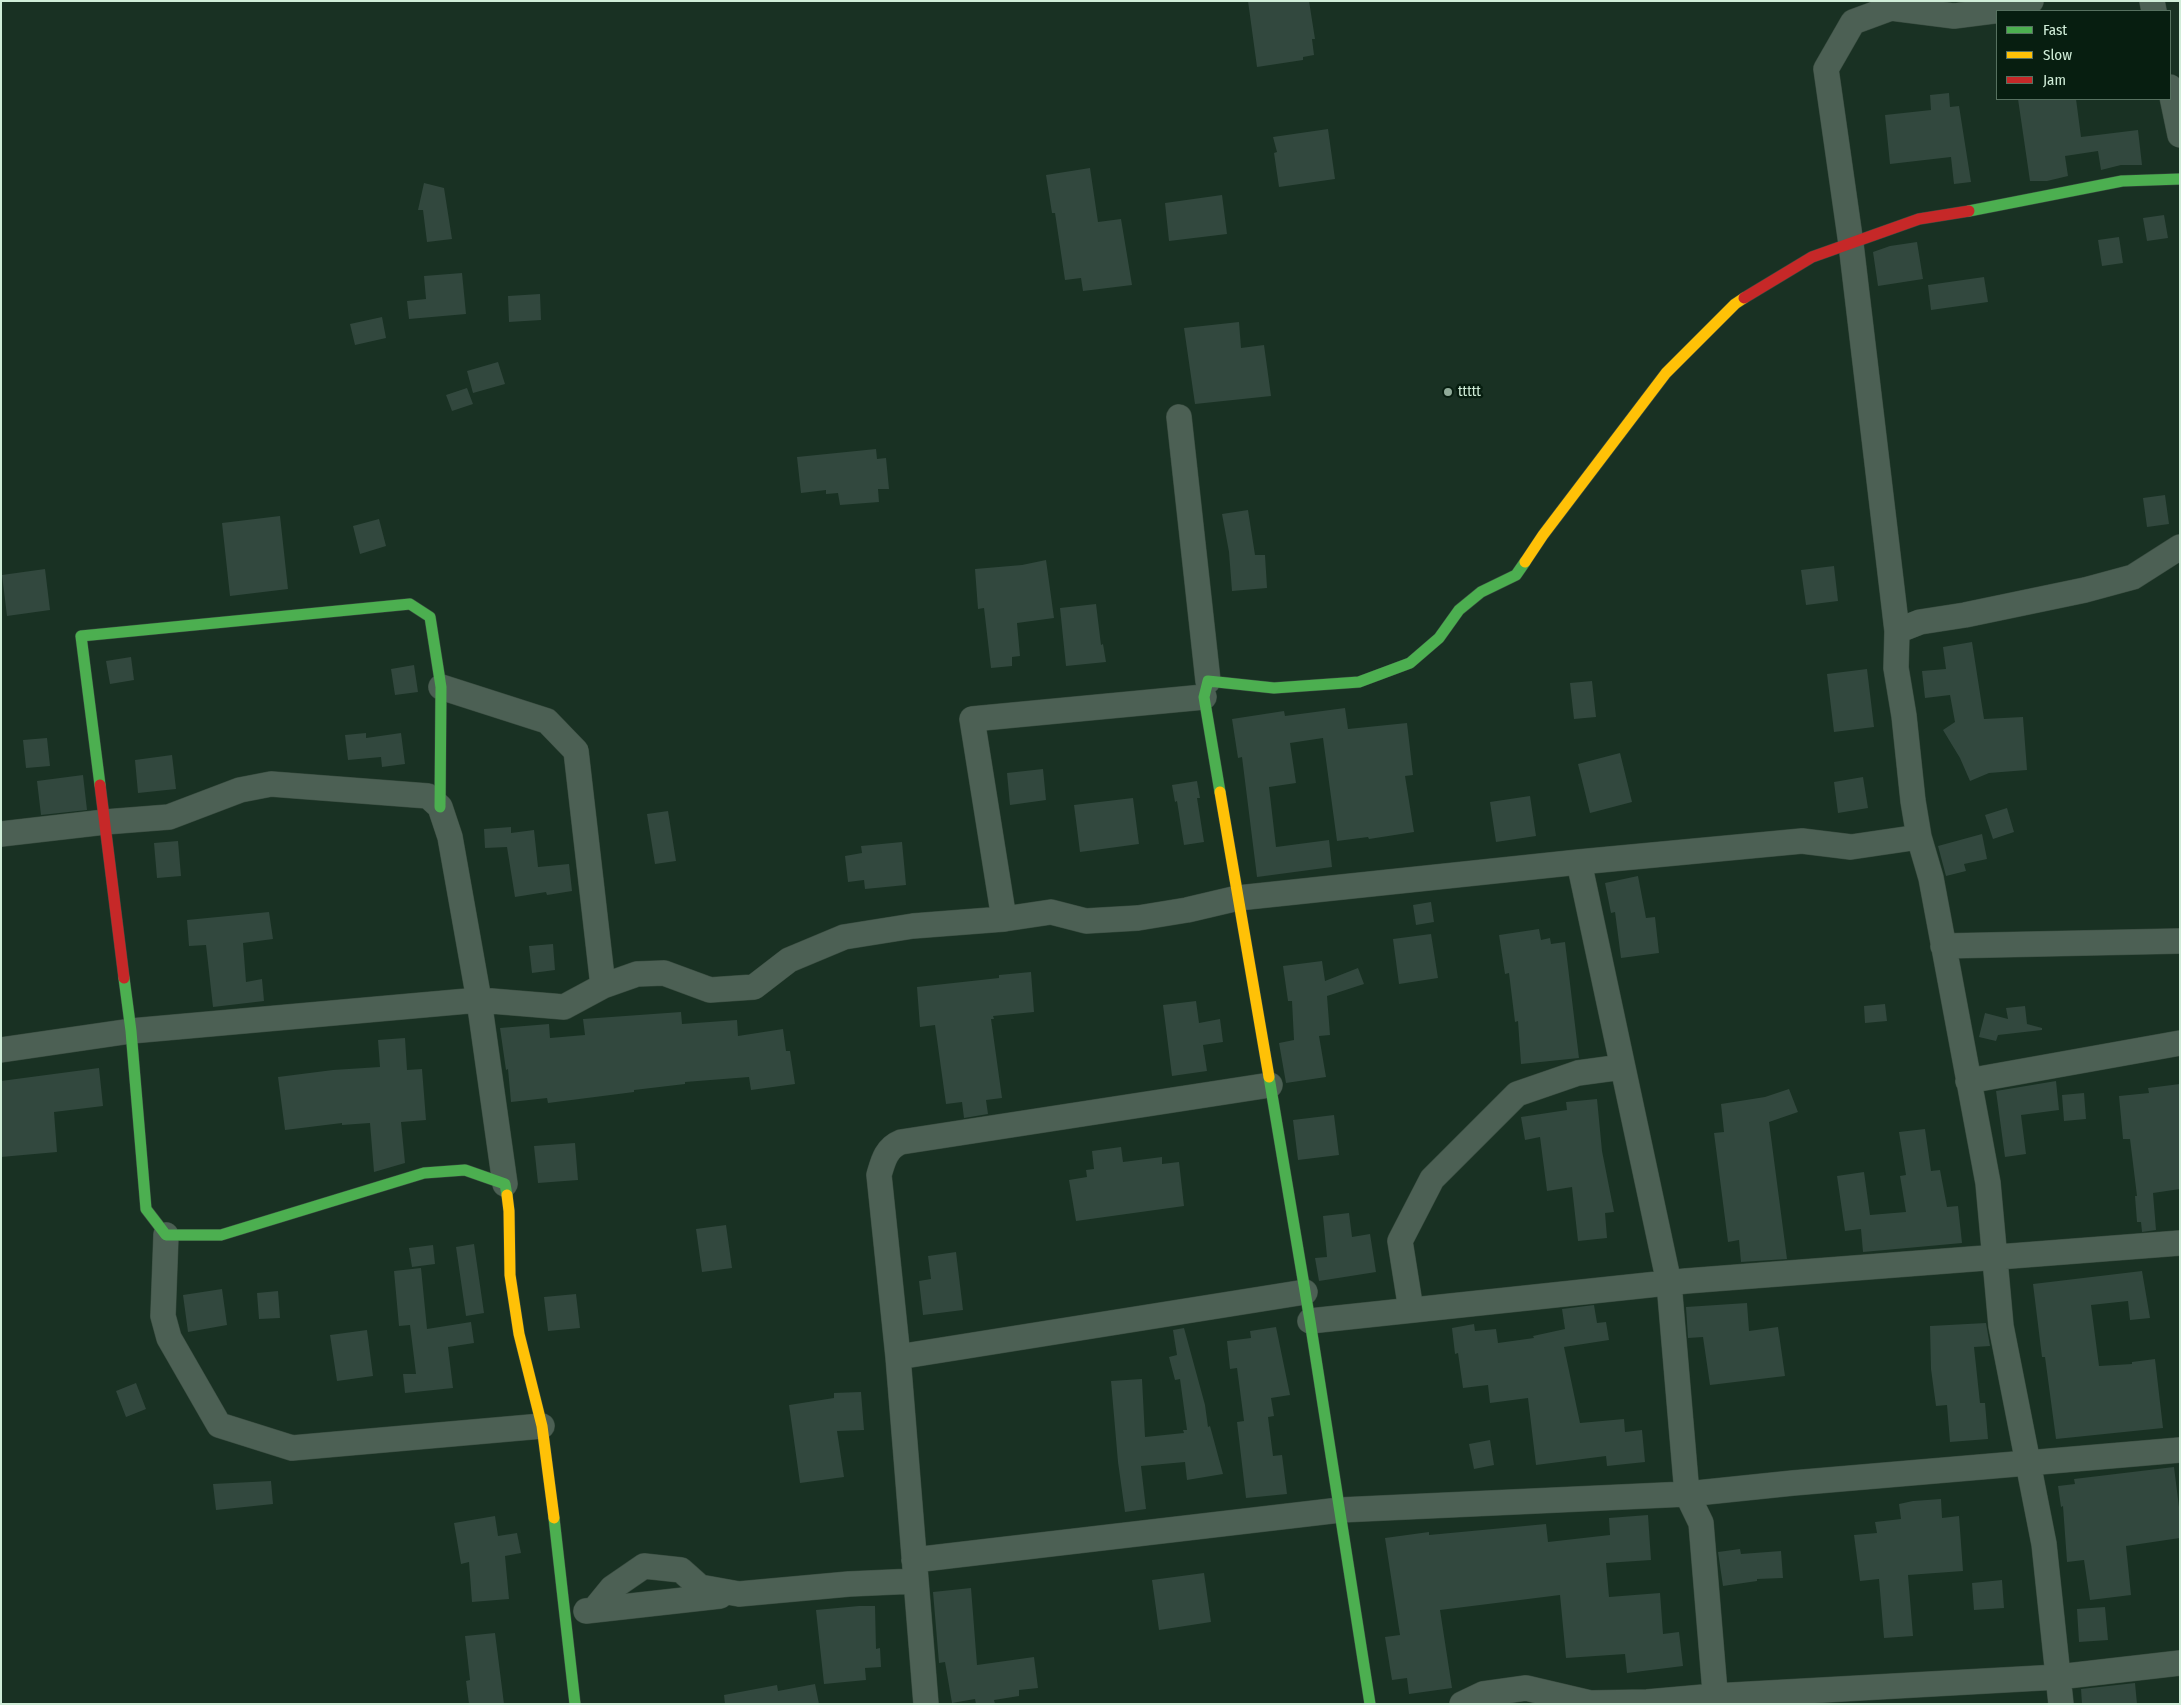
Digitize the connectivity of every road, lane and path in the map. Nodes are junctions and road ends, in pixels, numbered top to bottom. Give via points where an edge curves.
1 (2031, 1) edge
2 (2001, 10) edge
3 (1996, 11) edge
4 (2171, 92) edge
5 (2180, 136) edge
6 (2180, 179) edge
7 (1851, 244) junction
8 (1179, 417) dead end
9 (2180, 547) edge
10 (1897, 631) junction
11 (441, 686) junction
12 (1206, 689) junction
13 (440, 807) junction
14 (105, 822) junction
15 (1, 834) edge
16 (1920, 836) junction
17 (1579, 862) junction
18 (1238, 898) junction
19 (1004, 919) junction
20 (2180, 941) edge
21 (1942, 946) junction
22 (603, 986) junction
23 (479, 1000) junction
24 (131, 1031) junction
25 (2180, 1043) edge
26 (1, 1050) edge
27 (1622, 1067) junction
28 (1968, 1081) junction
29 (1270, 1085) junction
30 (505, 1184) junction
31 (166, 1235) junction
32 (2180, 1243) edge
33 (1994, 1256) junction
34 (1669, 1283) junction
35 (1305, 1292) junction
36 (1411, 1310) junction
37 (1310, 1321) junction
38 (898, 1358) junction
39 (542, 1426) junction
40 (2180, 1450) edge
41 (2029, 1464) junction
42 (1687, 1494) junction
43 (1340, 1510) junction
44 (915, 1570) junction
45 (739, 1594) junction
46 (594, 1610) junction
47 (566, 1614) junction
48 (2180, 1663) edge
49 (2058, 1677) junction
50 (1716, 1700) edge
51 (575, 1704) edge
52 (926, 1704) edge
53 (1370, 1704) edge
54 (1462, 1704) edge
55 (2061, 1704) edge

1 - 2 street
3 - 7 street via 1954,16 1892,8 1853,22 1826,69
4 - 5 street
6 - 7 street via 2122,181 1919,219
7 - 10 street
7 - 12 street via 1812,258 1735,304 1666,373 1516,575 1481,592 1459,610 1439,638 1410,662 1359,682
8 - 12 street
9 - 10 street via 2133,577 2085,590 1920,622
10 - 16 street via 1896,668
11 - 13 street
11 - 14 street via 430,617 410,604 81,636
11 - 22 street via 546,721 576,750
12 - 18 street
12 - 19 street via 972,719
13 - 14 street via 428,796 271,784 240,790 169,817
13 - 23 street via 450,837
14 - 15 street
14 - 24 street
16 - 17 street via 1851,847 1802,841
16 - 21 street via 1931,878
17 - 18 street
17 - 27 street
18 - 19 street via 1138,918 1086,921 1051,912
18 - 29 street
19 - 22 street via 913,926 844,937 788,960 754,987 710,990 664,973 637,974
20 - 21 street
21 - 28 street
22 - 23 street via 564,1007
23 - 24 street
23 - 30 street
24 - 26 street
24 - 31 street via 146,1209
25 - 28 street
27 - 34 street
27 - 36 street via 1578,1073 1516,1094 1432,1179 1400,1241
28 - 33 street via 1988,1183
29 - 35 street
29 - 38 street via 893,1145 884,1157 879,1175
30 - 31 street via 465,1170 424,1174 221,1235
30 - 39 street via 509,1211 510,1276 519,1334
31 - 39 street via 164,1316 169,1338 220,1425 292,1448
32 - 33 street
33 - 34 street
33 - 41 street via 2001,1326
34 - 36 street
34 - 42 street
35 - 37 street
35 - 38 street
36 - 37 street
37 - 43 street
38 - 44 street
39 - 47 street
40 - 41 street
41 - 42 street
41 - 49 street via 2044,1544
42 - 43 street
42 - 50 street via 1701,1523
43 - 44 street
43 - 53 street
44 - 45 street via 840,1584
44 - 52 street
45 - 46 street
45 - 46 street via 700,1587 681,1570 644,1566 612,1588
46 - 47 street
47 - 51 street
48 - 49 street
49 - 50 street
49 - 55 street
50 - 54 street via 1590,1703 1526,1688 1484,1694

